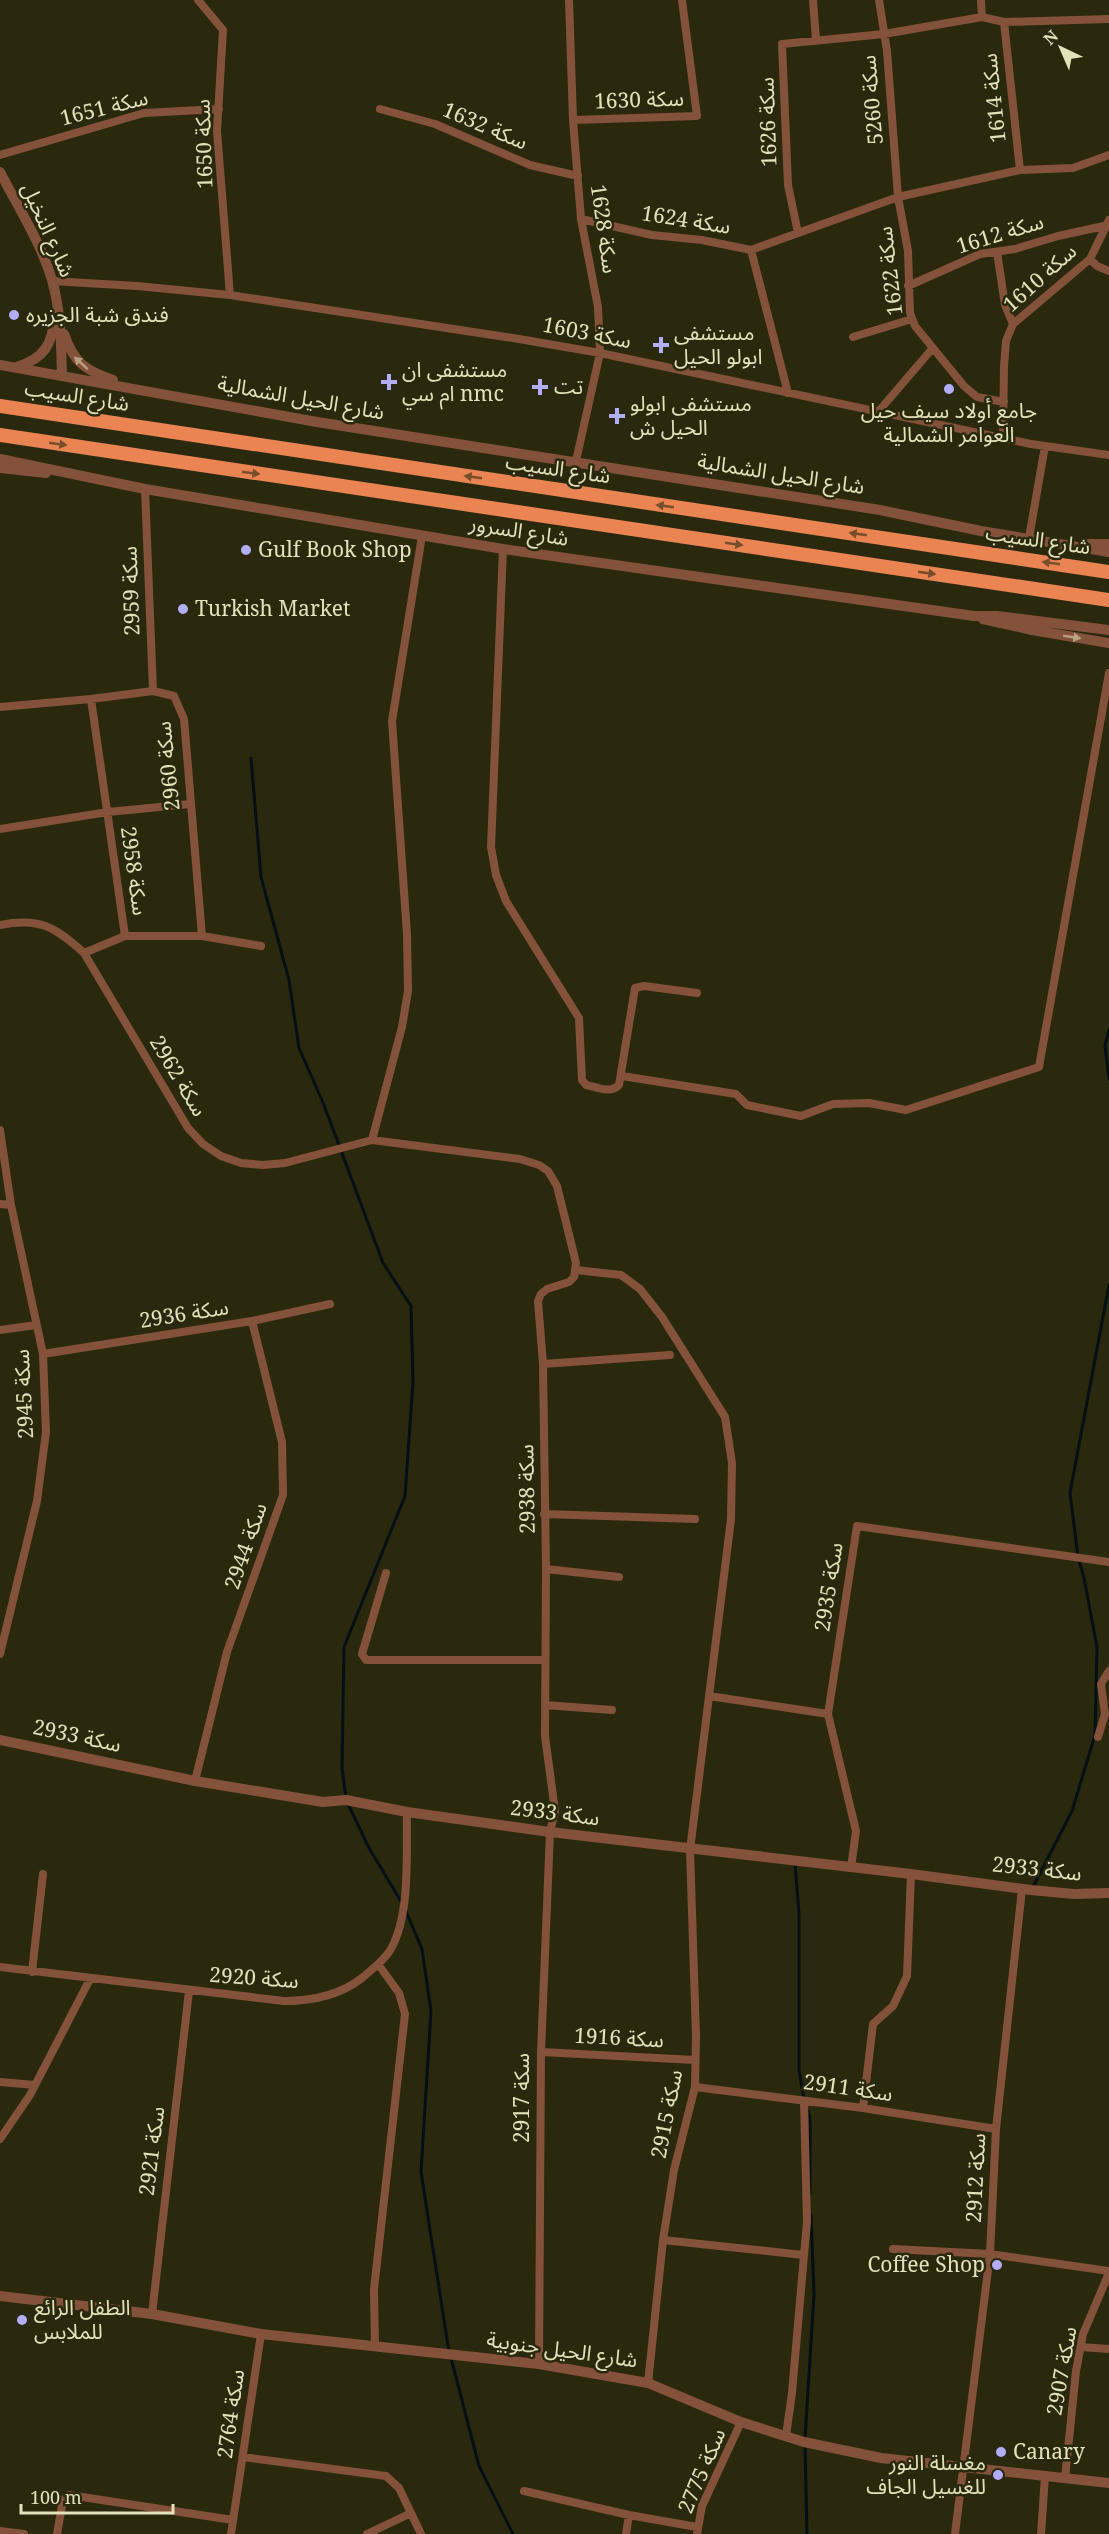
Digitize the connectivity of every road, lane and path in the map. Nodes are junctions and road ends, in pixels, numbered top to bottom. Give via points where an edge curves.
1 (198, 0) edge
2 (568, 0) edge
3 (682, 0) edge
4 (813, 0) edge
5 (879, 0) edge
6 (981, 0) edge
7 (982, 17) junction
8 (1109, 19) edge
9 (1004, 22) junction
10 (885, 34) junction
11 (816, 40) junction
12 (219, 109) junction
13 (380, 109) dead end
14 (573, 120) junction
15 (0, 155) edge
16 (1109, 155) edge
17 (1020, 170) junction
18 (0, 172) edge
19 (578, 176) junction
20 (898, 197) junction
21 (581, 219) junction
22 (1107, 223) edge
23 (798, 232) junction
24 (751, 250) junction
25 (997, 252) junction
26 (1090, 259) junction
27 (1109, 271) edge
28 (52, 281) junction
29 (908, 286) junction
30 (230, 295) junction
31 (56, 301) junction
32 (912, 319) junction
33 (60, 322) junction
34 (1013, 324) junction
35 (853, 337) dead end
36 (932, 349) junction
37 (600, 353) junction
38 (0, 365) edge
39 (14, 368) junction
40 (62, 376) junction
41 (153, 393) junction
42 (788, 393) junction
43 (1004, 402) junction
44 (0, 406) edge
45 (878, 412) junction
46 (0, 435) edge
47 (1003, 438) junction
48 (1045, 446) junction
49 (1109, 455) edge
50 (0, 459) edge
51 (576, 461) junction
52 (0, 468) edge
53 (61, 472) junction
54 (145, 489) junction
55 (422, 536) junction
56 (1029, 538) junction
57 (1058, 544) junction
58 (1109, 544) edge
59 (503, 549) junction
60 (1109, 552) edge
61 (1109, 572) edge
62 (1109, 600) edge
63 (974, 616) junction
64 (1109, 630) edge
65 (1109, 643) edge
66 (1109, 673) edge
67 (153, 691) junction
68 (92, 699) junction
69 (0, 707) edge
70 (190, 804) junction
71 (108, 812) junction
72 (0, 829) edge
73 (0, 925) edge
74 (125, 936) junction
75 (202, 936) junction
76 (261, 946) dead end
77 (84, 954) junction
78 (697, 993) dead end
79 (622, 1076) junction
80 (0, 1130) edge
81 (372, 1140) junction
82 (0, 1204) edge
83 (11, 1205) junction
84 (576, 1270) junction
85 (330, 1304) dead end
86 (252, 1321) junction
87 (36, 1325) junction
88 (0, 1330) edge
89 (43, 1354) junction
90 (670, 1354) dead end
91 (543, 1364) junction
92 (544, 1514) junction
93 (695, 1519) dead end
94 (1109, 1562) edge
95 (546, 1569) junction
96 (386, 1573) dead end
97 (619, 1577) dead end
98 (0, 1654) edge
99 (544, 1660) junction
100 (1109, 1671) edge
101 (709, 1696) junction
102 (545, 1705) junction
103 (612, 1710) dead end
104 (828, 1714) junction
105 (1098, 1737) dead end
106 (0, 1740) edge
107 (195, 1781) junction
108 (407, 1812) junction
109 (550, 1832) junction
110 (690, 1850) junction
111 (852, 1868) junction
112 (42, 1874) dead end
113 (911, 1874) junction
114 (1022, 1889) junction
115 (1109, 1893) edge
116 (378, 1964) junction
117 (0, 1968) edge
118 (32, 1971) junction
119 (90, 1979) junction
120 (189, 1991) junction
121 (540, 2052) junction
122 (695, 2060) junction
123 (0, 2082) edge
124 (35, 2085) junction
125 (695, 2087) junction
126 (804, 2101) junction
127 (863, 2108) junction
128 (996, 2128) junction
129 (0, 2139) edge
130 (663, 2240) junction
131 (893, 2249) dead end
132 (990, 2254) junction
133 (804, 2255) junction
134 (1109, 2272) edge
135 (0, 2296) edge
136 (152, 2314) junction
137 (261, 2334) junction
138 (375, 2346) junction
139 (1081, 2347) junction
140 (1109, 2349) edge
141 (539, 2364) junction
142 (648, 2383) junction
143 (741, 2422) junction
144 (786, 2436) junction
145 (243, 2457) junction
146 (965, 2468) junction
147 (1045, 2476) junction
148 (1065, 2478) junction
149 (1109, 2483) edge
150 (524, 2491) dead end
151 (411, 2513) junction
152 (629, 2515) junction
153 (233, 2520) junction
154 (697, 2530) edge
155 (0, 2531) edge
156 (24, 2534) edge
157 (57, 2534) edge
158 (231, 2534) edge
159 (367, 2534) edge
160 (421, 2534) edge
161 (626, 2534) edge
162 (955, 2534) edge
163 (1041, 2534) edge

1 - 12 street, سكة 1650 via 223,30
2 - 14 street, سكة 1628
3 - 14 street, سكة 1630 via 697,116
4 - 11 street
5 - 10 street, سكة 5260
6 - 7 street
7 - 9 street
7 - 10 street, سكة 1626
8 - 9 street
9 - 17 street, سكة 1614
10 - 11 street, سكة 1626
10 - 20 street, سكة 5260
11 - 23 street, سكة 1626 via 782,44 788,185
12 - 15 street, سكة 1651 via 144,113
12 - 30 street, سكة 1650 via 217,131
13 - 19 street, سكة 1632 via 435,124 530,165
14 - 19 street, سكة 1628
16 - 17 street, سكة 1614 via 1073,168
17 - 20 street, سكة 1614
18 - 28 street, شارع النخيل
19 - 21 street, سكة 1628
20 - 23 street, سكة 1624
20 - 29 street, سكة 1622 via 908,251
21 - 24 street, سكة 1624
21 - 37 street, سكة 1628 via 598,307
22 - 25 street, سكة 1612
22 - 26 street, سكة 1610
23 - 24 street, سكة 1624
24 - 42 street, سكة 1624
25 - 29 street, سكة 1612 via 980,254
25 - 34 street via 1005,305
26 - 27 street
26 - 34 street, سكة 1610
28 - 30 street, سكة 1603
28 - 31 street, شارع النخيل
29 - 32 street, سكة 1622
30 - 37 street, سكة 1603
31 - 33 street, شارع النخيل
31 - 39 street via 53,333 47,347 31,363
32 - 35 street
32 - 36 street, سكة 1622
33 - 40 street, شارع النخيل
41 -> 33 street via 84,367 70,351
34 - 43 street, سكة 1610 via 1006,341
36 - 43 street, سكة 1622 via 977,397
36 - 45 street
37 - 42 street, سكة 1603
37 - 51 street, سكة 1628
38 - 39 street, شارع الحيل الشمالية
39 - 40 street, شارع الحيل الشمالية
40 - 41 street, شارع الحيل الشمالية
41 - 51 street, شارع الحيل الشمالية
42 - 45 street, سكة 1603
43 - 47 street, سكة 1610
61 -> 44 highway, شارع السيب
45 - 47 street, سكة 1603
46 -> 62 highway
47 - 48 street, سكة 1603
48 - 49 street, سكة 1603
48 - 56 street
50 - 53 street, شارع السرور
51 - 56 street, شارع الحيل الشمالية
52 - 53 street, شارع السرور via 39,474
53 - 54 street, شارع السرور
54 - 55 street, شارع السرور
54 - 67 street, سكة 2959
55 - 59 street, شارع السرور
55 - 81 street via 392,721 408,991
56 - 57 street, شارع الحيل الشمالية
57 - 58 street, شارع الحيل الشمالية
57 - 60 street, شارع الحيل الشمالية
59 - 63 street, شارع السرور
59 - 79 street via 491,847 496,875 506,901 579,1018 582,1080 586,1085 609,1090 619,1085
63 - 64 street, شارع السرور
63 -> 65 street, شارع السرور
66 - 79 street via 1039,1067 906,1110 869,1103 833,1104 801,1116 747,1105 736,1094
67 - 68 street, سكة 2960
67 - 70 street, سكة 2960 via 174,696 184,719
68 - 69 street, سكة 2960
68 - 71 street, سكة 2958
70 - 71 street, سكة 2958
70 - 75 street, سكة 2960
71 - 72 street, سكة 2958
71 - 74 street, سكة 2958
73 - 77 street, سكة 2962 via 37,922 65,936
74 - 75 street
74 - 77 street
75 - 76 street
77 - 81 street, سكة 2962 via 188,1128 221,1156 242,1163 285,1163
78 - 79 street via 636,988
80 - 83 street, سكة 2945
81 - 84 street, سكة 2962 via 519,1159 548,1171 560,1195
82 - 83 street
83 - 87 street, سكة 2945
84 - 91 street, سكة 2938 via 569,1282 547,1289 538,1301
84 - 101 street, سكة 2915 via 621,1275 640,1289 725,1417 732,1463 731,1519
85 - 86 street, سكة 2936
86 - 89 street, سكة 2936
86 - 107 street, سكة 2944 via 282,1442 282,1496 227,1652
87 - 88 street
87 - 89 street, سكة 2945
89 - 98 street, سكة 2945 via 43,1467
90 - 91 street
91 - 92 street, سكة 2938
92 - 93 street
92 - 95 street, سكة 2938
94 - 104 street, سكة 2935 via 857,1526
95 - 97 street
95 - 99 street, سكة 2938
96 - 99 street via 362,1654 366,1660
99 - 102 street, سكة 2938
100 - 105 street via 1102,1680 1105,1714
101 - 104 street
101 - 110 street, سكة 2915
102 - 103 street
102 - 109 street, سكة 2938 via 546,1753 555,1811
104 - 111 street, سكة 2935 via 855,1830
106 - 107 street, سكة 2933
107 - 108 street, سكة 2933 via 323,1802 346,1800
108 - 109 street, سكة 2933
108 - 116 street, سكة 2920 via 402,1918 391,1948
109 - 110 street, سكة 2933
109 - 121 street, سكة 2917
110 - 111 street, سكة 2933
110 - 122 street, سكة 2915
111 - 113 street, سكة 2933
112 - 118 street
113 - 114 street, سكة 2933
113 - 127 street via 908,1976 893,2006 873,2024
114 - 115 street, سكة 2933
114 - 128 street, سكة 2912
116 - 120 street, سكة 2920 via 355,1983 320,1999 284,2001
116 - 138 street via 399,1993 405,2014 374,2289
117 - 118 street, سكة 2920
118 - 119 street, سكة 2920
119 - 120 street, سكة 2920
119 - 124 street
120 - 136 street, سكة 2921
121 - 122 street, سكة 1916
121 - 141 street, سكة 2917
122 - 125 street, سكة 2915
123 - 124 street
124 - 129 street
125 - 126 street, سكة 2911
125 - 130 street, سكة 2915 via 674,2170
126 - 127 street, سكة 2911
126 - 133 street
127 - 128 street, سكة 2911
128 - 132 street, سكة 2912
130 - 133 street
130 - 142 street, سكة 2915
131 - 132 street
132 - 134 street
132 - 146 street, سكة 2912
133 - 144 street
134 - 139 street, سكة 2907
135 - 136 street, شارع الحيل جنوبية
136 - 137 street, شارع الحيل جنوبية
137 - 138 street, شارع الحيل جنوبية
137 - 145 street, سكة 2764
138 - 141 street, شارع الحيل جنوبية
139 - 140 street
139 - 148 street, سكة 2907
141 - 142 street, شارع الحيل جنوبية
142 - 143 street, شارع الحيل جنوبية
143 - 144 street, شارع الحيل جنوبية
143 - 154 street, سكة 2775 via 702,2506
144 - 146 street, شارع الحيل جنوبية via 881,2458
145 - 151 street via 386,2476 399,2488
145 - 153 street, سكة 2764
146 - 147 street, شارع الحيل جنوبية
146 - 162 street, سكة 2912
147 - 148 street, شارع الحيل جنوبية
147 - 163 street
148 - 149 street, شارع الحيل جنوبية
150 - 152 street
151 - 159 street
151 - 160 street
152 - 154 street
152 - 161 street
153 - 157 street via 69,2495 63,2500
153 - 158 street, سكة 2764
155 - 156 street

